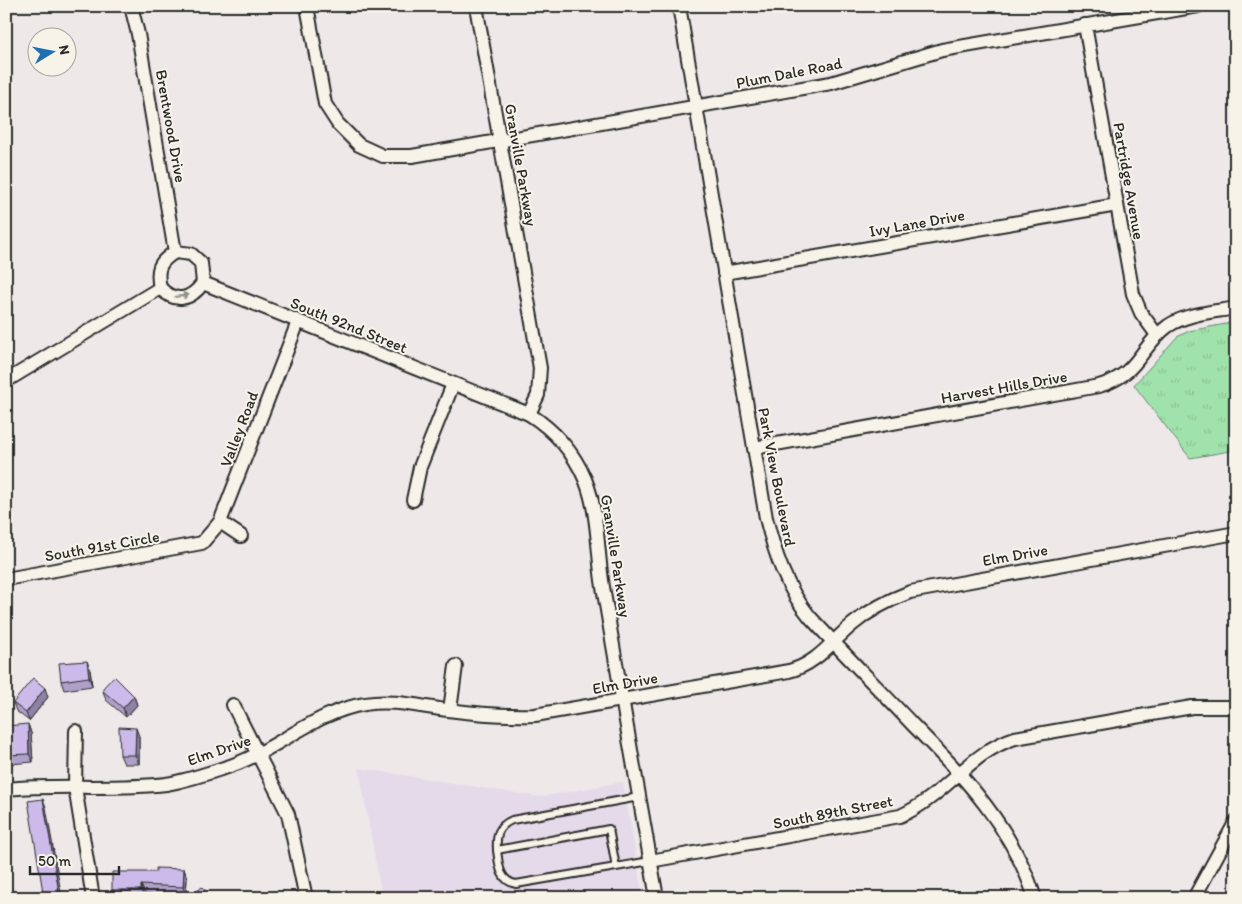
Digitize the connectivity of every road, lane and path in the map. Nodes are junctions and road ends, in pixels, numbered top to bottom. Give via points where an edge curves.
1 (130, 6) edge
2 (307, 6) edge
3 (476, 6) edge
4 (679, 6) edge
5 (1198, 6) edge
6 (1085, 25) junction
7 (696, 107) junction
8 (500, 141) junction
9 (1117, 205) junction
10 (175, 252) junction
11 (724, 273) junction
12 (203, 283) junction
13 (160, 288) junction
14 (1236, 308) edge
15 (298, 322) junction
16 (1157, 335) junction
17 (6, 381) edge
18 (453, 384) junction
19 (529, 414) junction
20 (754, 448) junction
21 (413, 500) dead end
22 (220, 522) junction
23 (1236, 533) edge
24 (241, 536) dead end
25 (202, 543) joint
26 (6, 579) edge
27 (834, 642) junction
28 (456, 666) dead end
29 (623, 700) junction
30 (233, 705) dead end
31 (1236, 707) edge
32 (450, 710) junction
33 (76, 731) dead end
34 (259, 754) junction
35 (960, 773) junction
36 (75, 787) junction
37 (6, 789) edge
38 (639, 797) junction
39 (1236, 821) edge
40 (497, 850) junction
41 (650, 861) junction
42 (616, 867) junction
43 (93, 898) edge
44 (306, 898) edge
45 (657, 898) edge
46 (1036, 898) edge
47 (1194, 898) edge

1 - 10 street, Brentwood Drive via 138,34
2 - 8 street, Plum Dale Road via 325,104 338,124 359,145 383,156 412,156
3 - 8 street, Granville Parkway
4 - 7 street, Park View Boulevard
5 - 6 street, Plum Dale Road
6 - 7 street, Plum Dale Road via 942,50 831,83
6 - 9 street, Partridge Avenue
7 - 8 street, Plum Dale Road
7 - 11 street, Park View Boulevard
8 - 19 street, Granville Parkway via 540,368 540,386
9 - 11 street, Ivy Lane Drive
9 - 16 street, Partridge Avenue via 1135,300
10 - 12 street via 191,254 198,260 203,271
10 - 13 street via 163,260 157,275
11 - 20 street, Park View Boulevard
13 -> 12 street via 169,296 180,298 190,295
12 - 15 street, South 92nd Street
13 - 17 street
14 - 16 street, Harvest Hills Drive via 1181,319
15 - 18 street, South 92nd Street
15 - 22 street, Valley Road
16 - 20 street, Harvest Hills Drive via 1126,374 1099,386
18 - 19 street, South 92nd Street
18 - 21 street via 420,467
19 - 29 street, Granville Parkway via 550,429 568,449 591,494 600,570
20 - 27 street, Park View Boulevard via 766,518 784,575 804,610
22 - 24 street
22 - 25 street, Valley Road
23 - 27 street, Elm Drive via 922,588 882,604
25 - 26 street, South 91st Circle
27 - 29 street, Elm Drive via 810,663 797,669
27 - 35 street, Park View Boulevard
28 - 32 street
29 - 32 street, Elm Drive via 535,715 503,716
29 - 38 street, Granville Parkway
30 - 34 street
31 - 35 street, South 89th Street via 1192,707 1015,738 988,750
32 - 34 street, Elm Drive via 372,703 357,706 320,719
33 - 36 street
34 - 36 street, Elm Drive via 225,768 166,784
34 - 44 street via 288,814
35 - 41 street, South 89th Street via 924,805 890,819
35 - 46 street, Park View Boulevard via 1004,828
36 - 37 street, Elm Drive
36 - 43 street
38 - 40 lane via 512,820 499,829
38 - 41 street, Granville Parkway
39 - 47 street
40 - 42 lane via 503,877 516,884
40 - 42 lane via 609,829
41 - 42 lane
41 - 45 street, Granville Parkway

